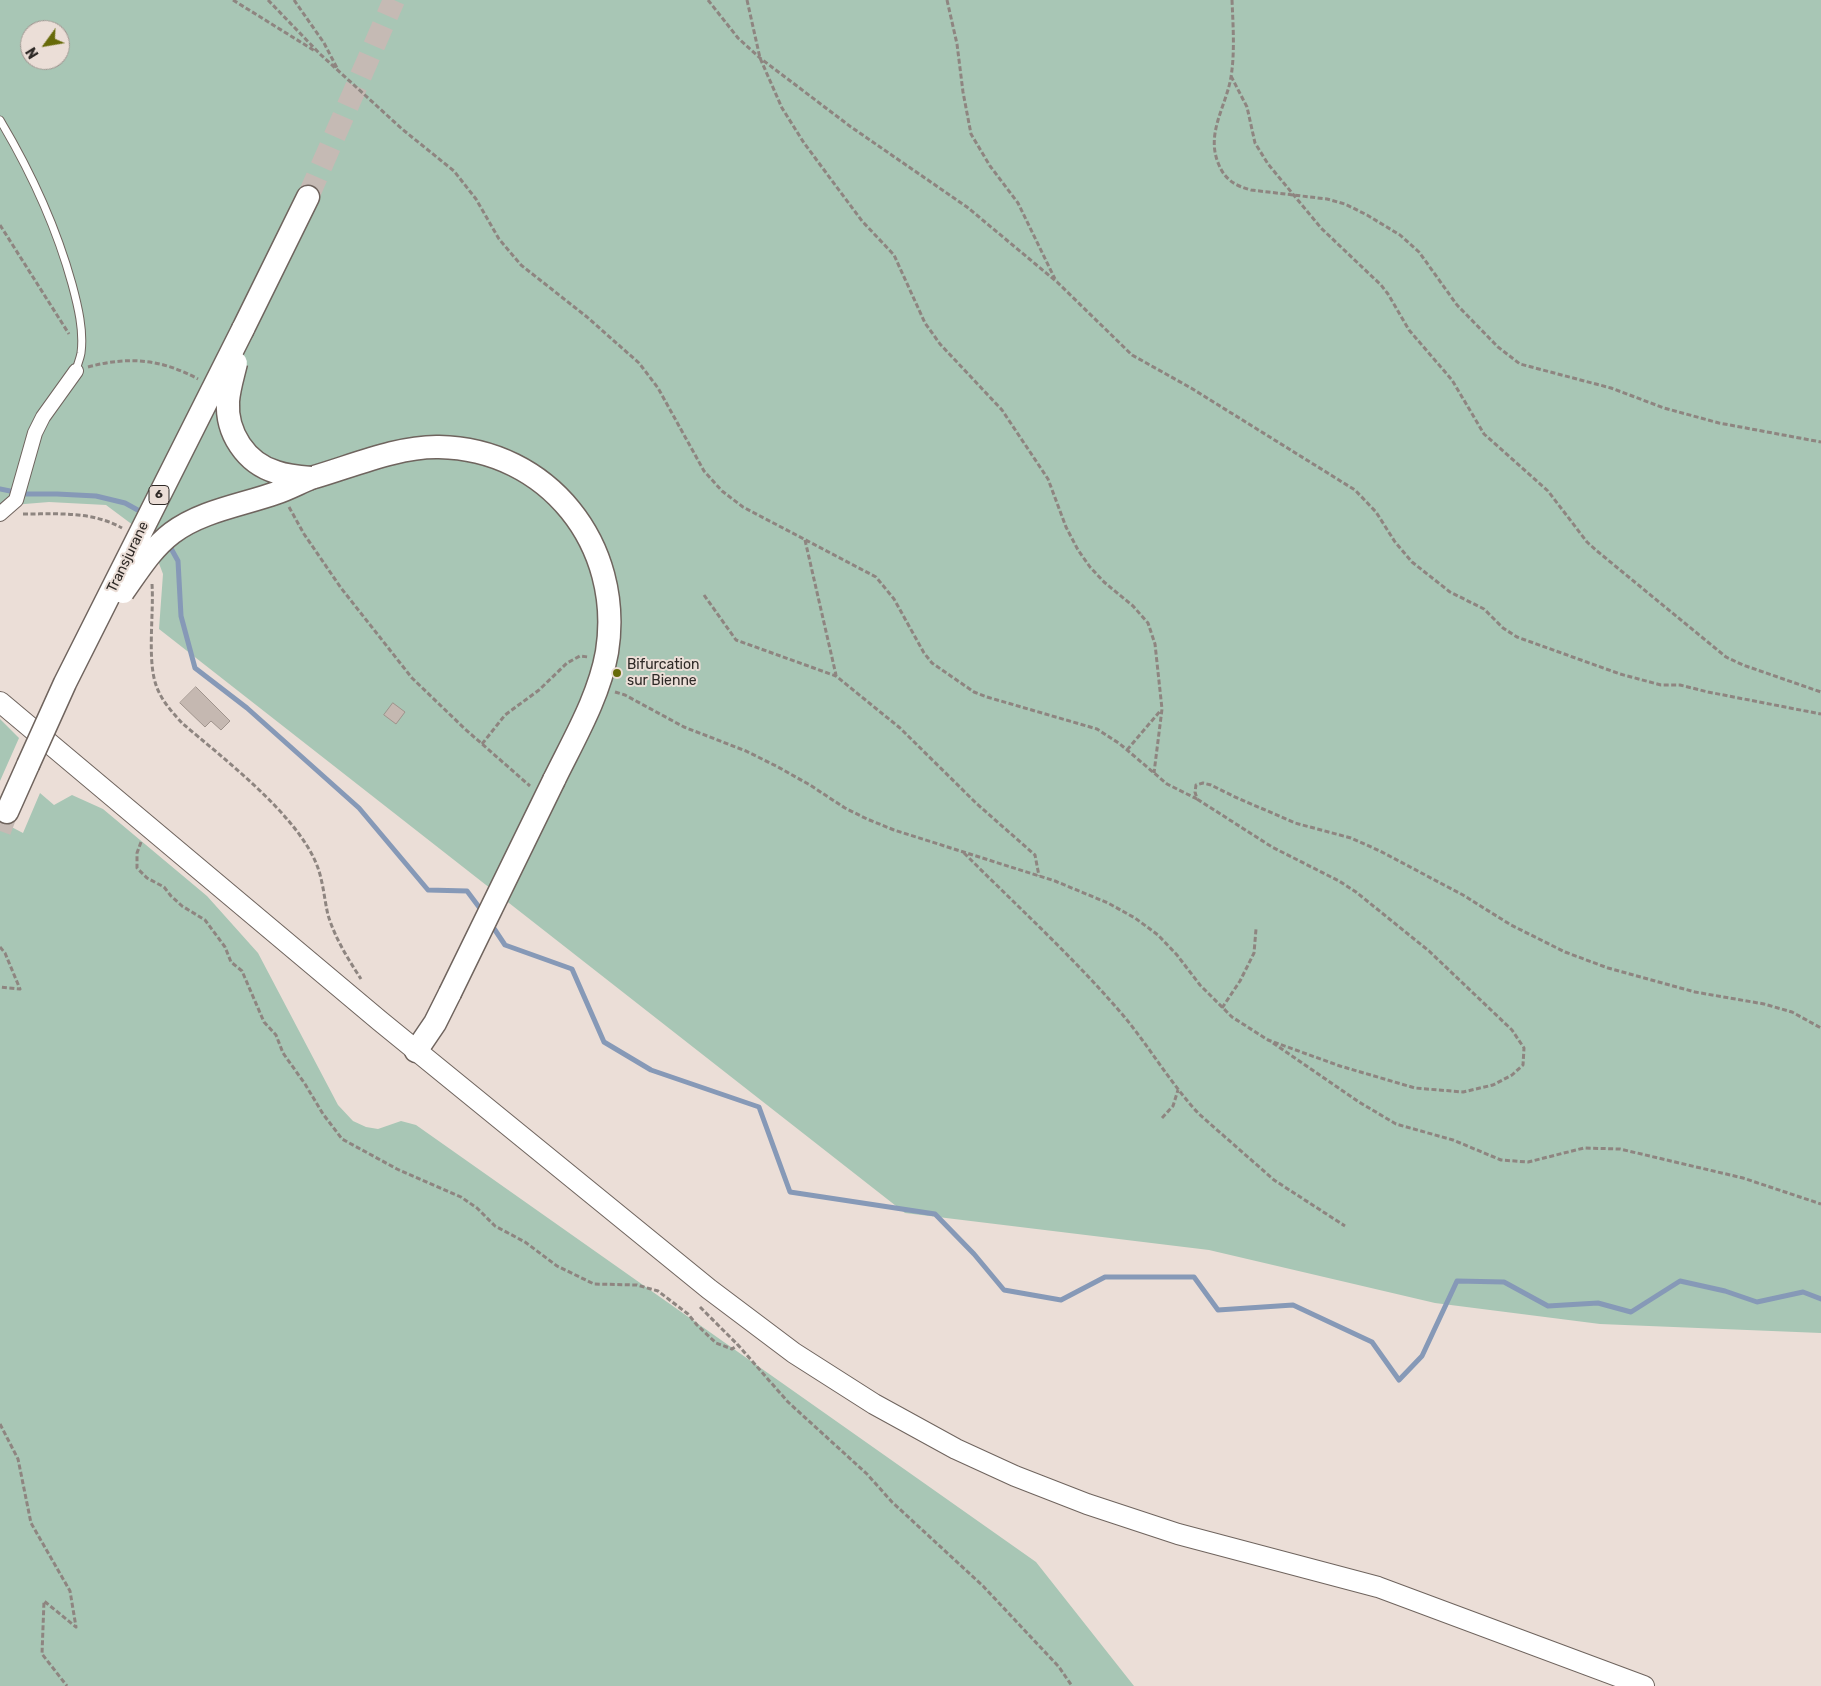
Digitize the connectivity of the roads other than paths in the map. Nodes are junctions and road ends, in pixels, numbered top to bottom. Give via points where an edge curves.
1 (0, 120) edge
2 (308, 197) tunnel mouth
3 (243, 329) junction
4 (76, 371) joint
5 (311, 478) junction
6 (1, 514) edge
7 (76, 661) junction
8 (0, 702) edge
9 (10, 807) tunnel mouth
10 (416, 1051) junction
11 (1644, 1686) edge

1 - 4 lane via 44,203 60,245 81,326 81,353
2 - 3 main road, Transjurane / 6
3 - 5 main road, bridge via 228,400 234,436 245,452 263,467
3 - 7 main road, Transjurane / 6, bridge
4 - 6 street via 43,417 16,500
5 - 7 main road, bridge via 278,493 204,516 173,532 144,562
5 - 10 main road, bridge via 410,450 454,448 496,457 522,469 566,504 596,550 607,588 609,627 604,664 592,702 544,785 450,993
7 - 9 main road, Transjurane / 6, bridge
8 - 10 street
10 - 11 street via 762,1330 854,1392 956,1449 1043,1488 1120,1516 1378,1587

